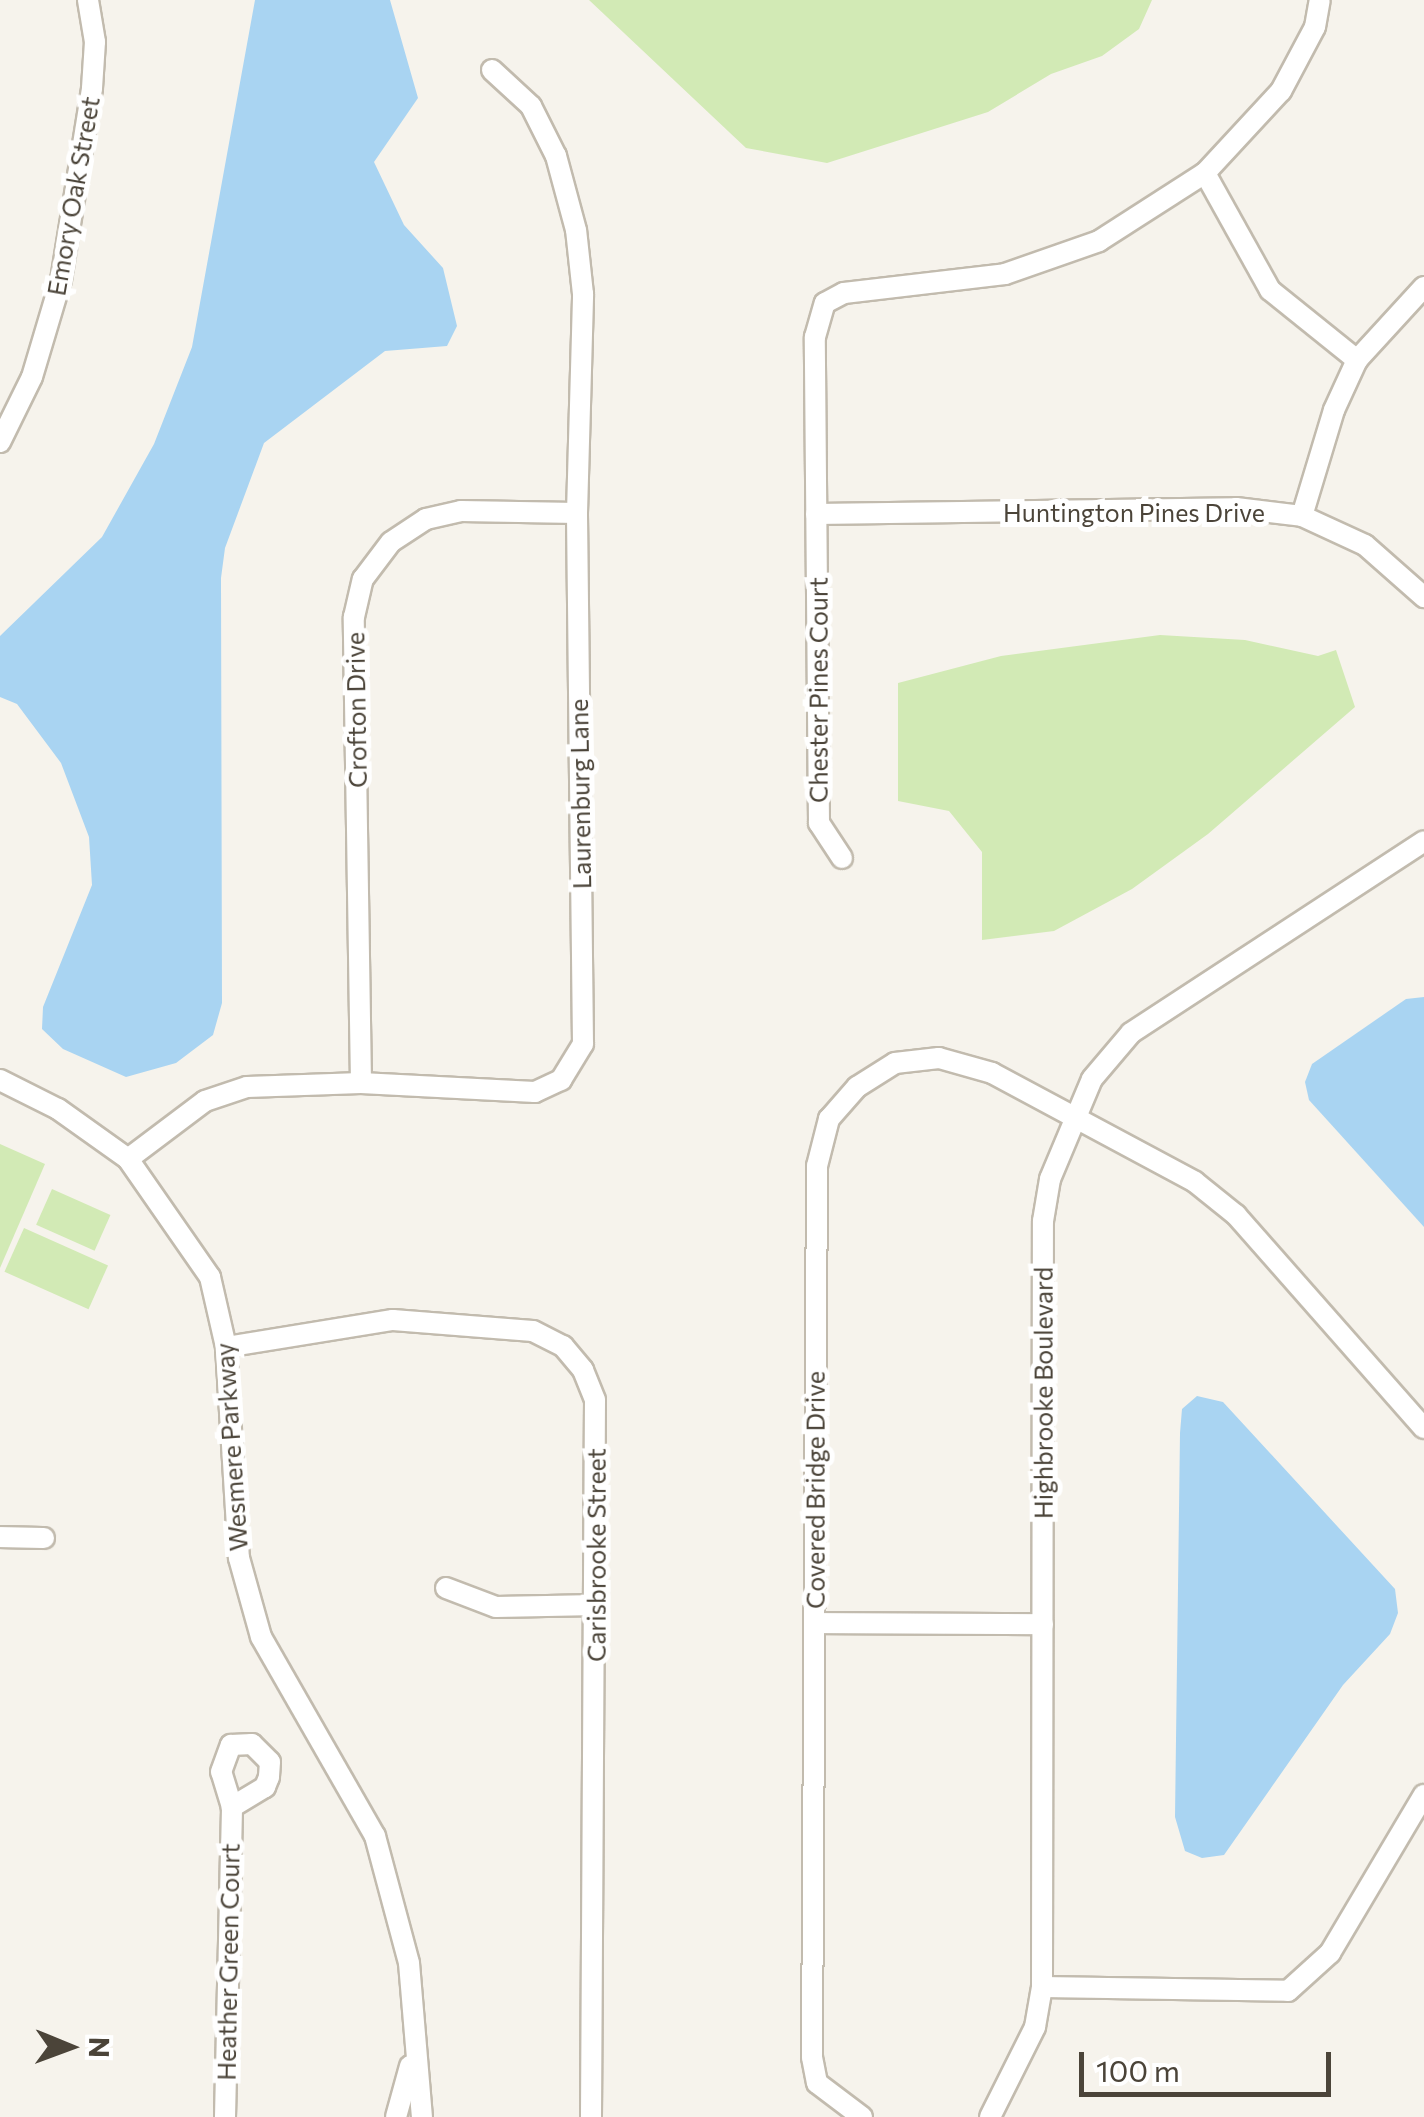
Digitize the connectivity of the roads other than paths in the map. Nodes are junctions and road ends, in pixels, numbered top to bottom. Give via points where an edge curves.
1 (88, 0) edge
2 (1320, 0) edge
3 (492, 70) dead end
4 (1205, 174) junction
5 (1424, 287) edge
6 (1357, 360) junction
7 (0, 442) edge
8 (577, 513) junction
9 (816, 514) junction
10 (1302, 516) junction
11 (1424, 597) edge
12 (1424, 841) edge
13 (842, 858) dead end
14 (0, 1080) edge
15 (361, 1082) junction
16 (1071, 1118) junction
17 (128, 1159) junction
18 (226, 1347) junction
19 (1424, 1428) edge
20 (0, 1537) edge
21 (44, 1538) dead end
22 (446, 1588) dead end
23 (596, 1605) junction
24 (814, 1623) junction
25 (1043, 1624) junction
26 (1424, 1795) edge
27 (232, 1807) dead end
28 (1042, 1987) junction
29 (414, 2054) junction
30 (224, 2117) edge
31 (396, 2117) edge
32 (422, 2117) edge
33 (591, 2117) edge
34 (862, 2117) edge
35 (990, 2117) edge

1 - 7 street, Emory Oak Street via 95,42 92,88 62,280 32,377
2 - 4 street via 1315,27 1281,91
3 - 8 street, Laurenburg Lane via 532,106 556,156 576,230 583,294
4 - 6 street via 1270,290
4 - 9 street, Chester Pines Court via 1099,240 1005,274 844,293 825,303 815,337
5 - 6 street
6 - 10 street via 1334,410
8 - 15 street, Crofton Drive via 461,511 426,519 391,542 363,579 354,617
8 - 15 street, Laurenburg Lane via 583,1044 561,1080 536,1092
9 - 10 street, Huntington Pines Drive via 1236,508
9 - 13 street, Chester Pines Court via 819,823
10 - 11 street, Huntington Pines Drive via 1365,545
12 - 16 street, Highbrooke Boulevard via 1130,1033
14 - 17 street, Wesmere Parkway via 58,1109
15 - 17 street, Laurenburg Lane via 247,1087 205,1101
16 - 19 street, Covered Bridge Drive via 1195,1182 1236,1215
16 - 24 street, Covered Bridge Drive via 992,1074 939,1058 895,1063 857,1087 829,1119 817,1166
16 - 25 street, Highbrooke Boulevard via 1043,1222
17 - 18 street, Wesmere Parkway via 210,1276
18 - 23 street, Carisbrooke Street via 392,1320 533,1331 562,1346 596,1400
18 - 29 street, Wesmere Parkway via 239,1558 261,1637 375,1836 409,1963
20 - 21 street
22 - 23 street via 496,1606
23 - 33 street, Carisbrooke Street
24 - 25 street
24 - 34 street, Covered Bridge Drive via 812,2057 817,2084
25 - 28 street, Highbrooke Boulevard
26 - 28 street via 1405,1817 1330,1953 1288,1991
27 - 30 street, Heather Green Court
28 - 35 street, Highbrooke Boulevard via 1035,2027
29 - 31 street, Wesmere Parkway
29 - 32 street, Wesmere Parkway

